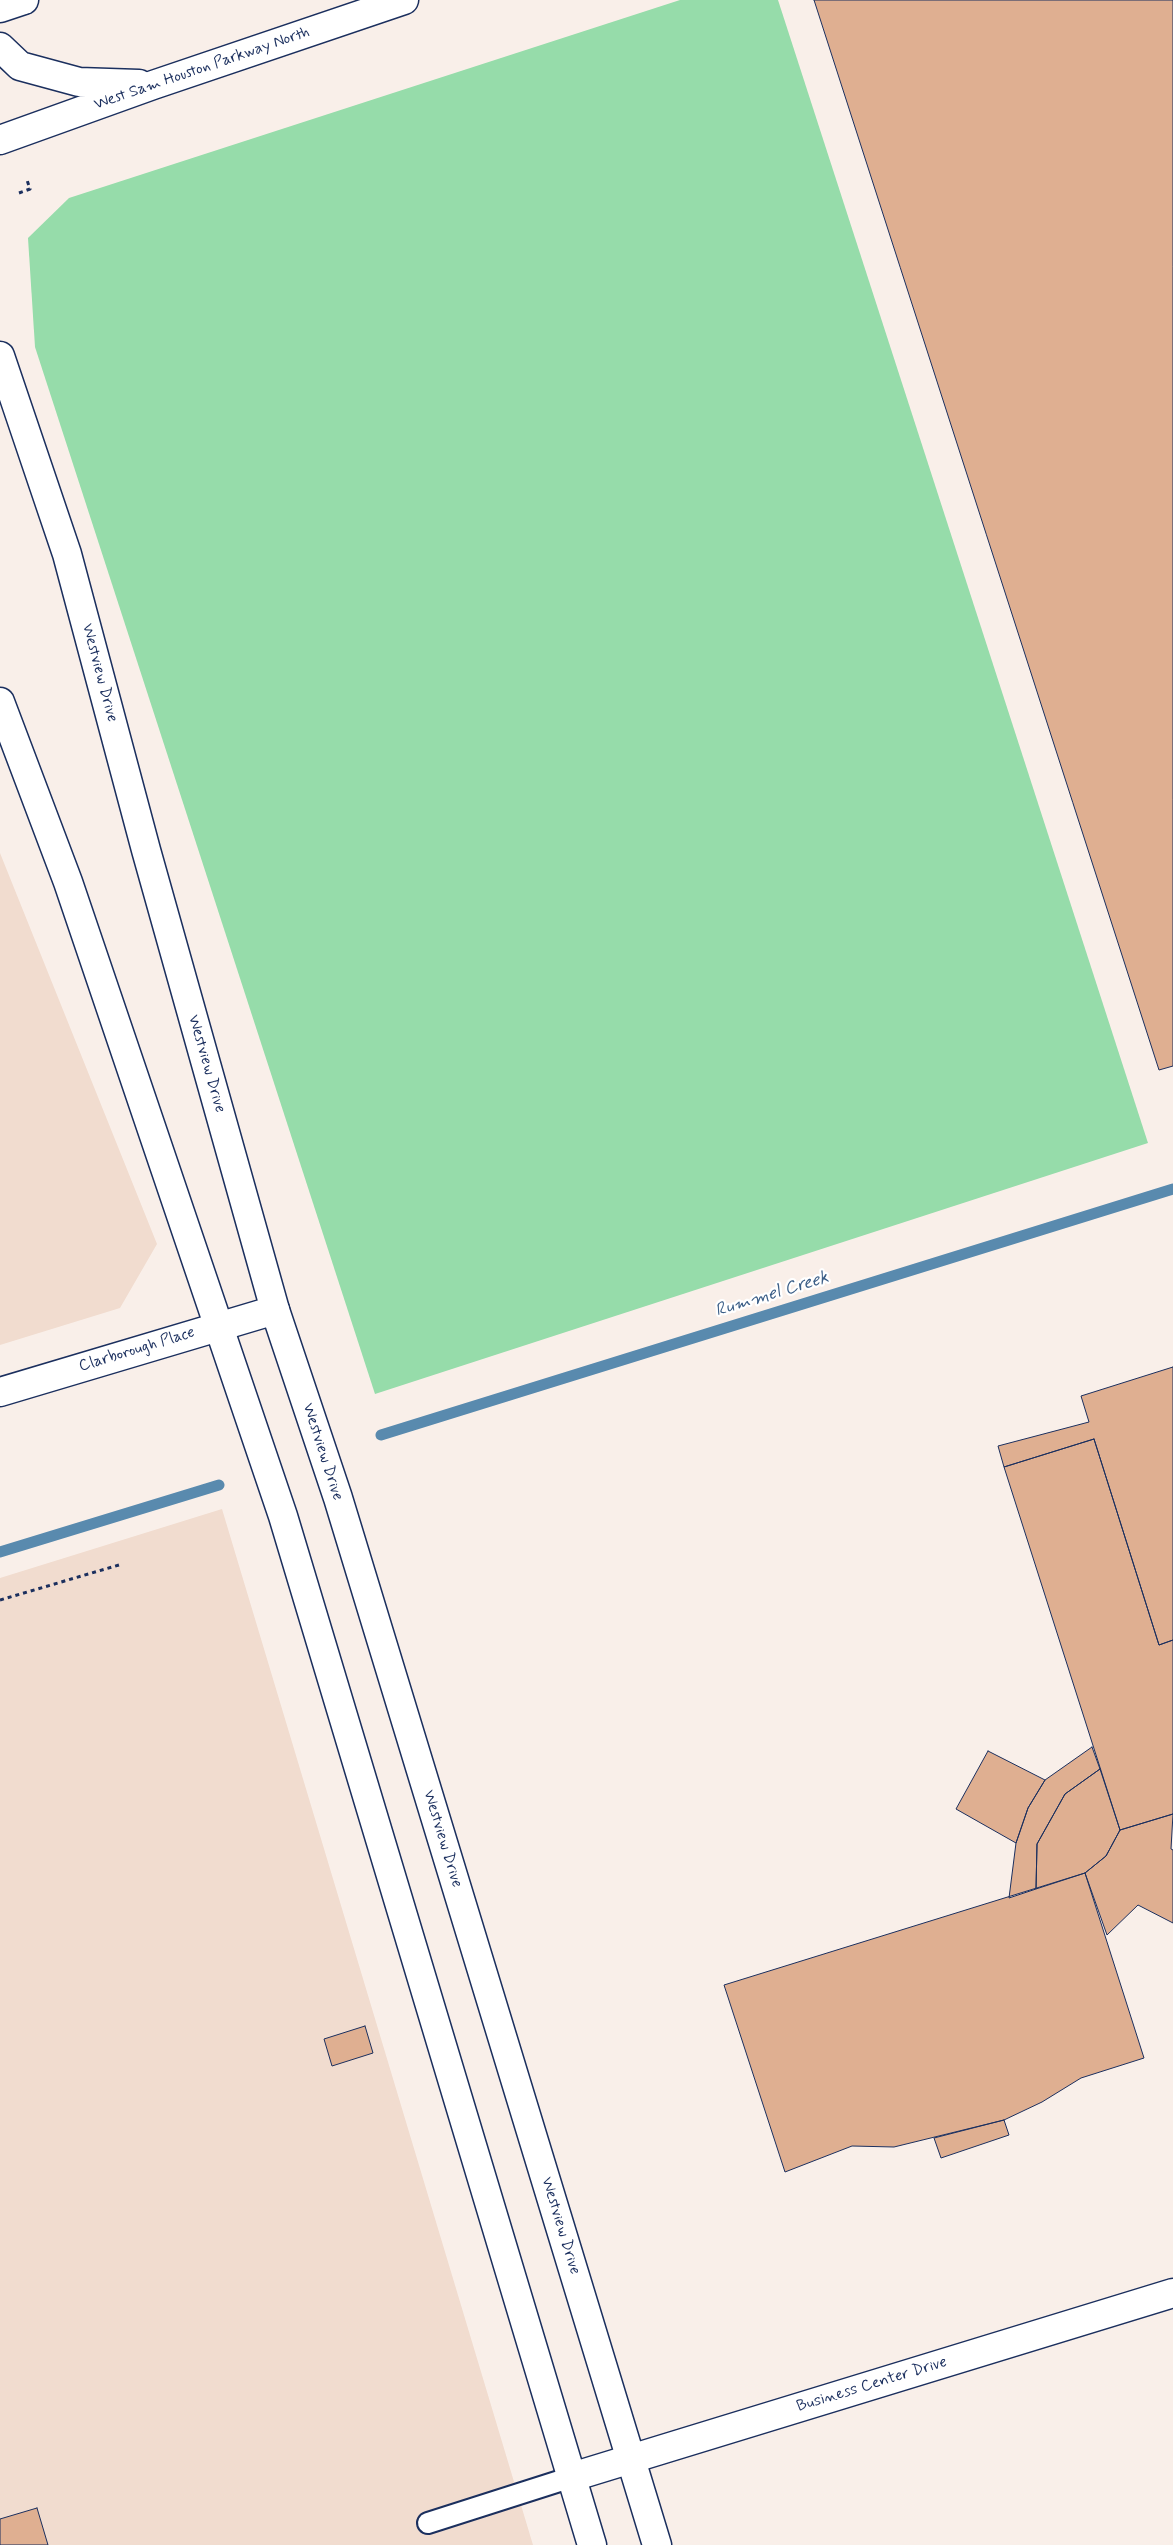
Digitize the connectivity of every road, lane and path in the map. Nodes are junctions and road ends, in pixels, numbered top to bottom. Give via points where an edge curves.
1 (24, 0) edge
2 (404, 0) edge
3 (0, 8) edge
4 (0, 47) edge
5 (153, 85) junction
6 (0, 140) edge
7 (26, 180) dead end
8 (19, 193) dead end
9 (0, 356) edge
10 (0, 702) edge
11 (275, 1310) junction
12 (220, 1325) junction
13 (0, 1392) edge
14 (118, 1565) dead end
15 (0, 1600) edge
16 (1173, 2293) edge
17 (631, 2459) junction
18 (572, 2477) junction
19 (428, 2522) dead end
20 (592, 2545) edge
21 (657, 2545) edge

1 - 3 main road
2 - 5 main road, West Sam Houston Parkway North
4 - 5 main road via 20,66 79,82
5 - 6 main road, West Sam Houston Parkway North
7 - 8 path via 30,189
9 - 11 main road, Westview Drive via 67,554
10 - 12 main road via 68,882
11 - 12 main road, Clarborough Place
11 - 17 main road, Westview Drive via 338,1498
12 - 13 main road, Clarborough Place
12 - 18 main road via 283,1516
14 - 15 path
16 - 17 main road, Business Center Drive
17 - 18 main road, Business Center Drive
17 - 21 main road, Westview Drive
18 - 19 lane
18 - 20 main road

